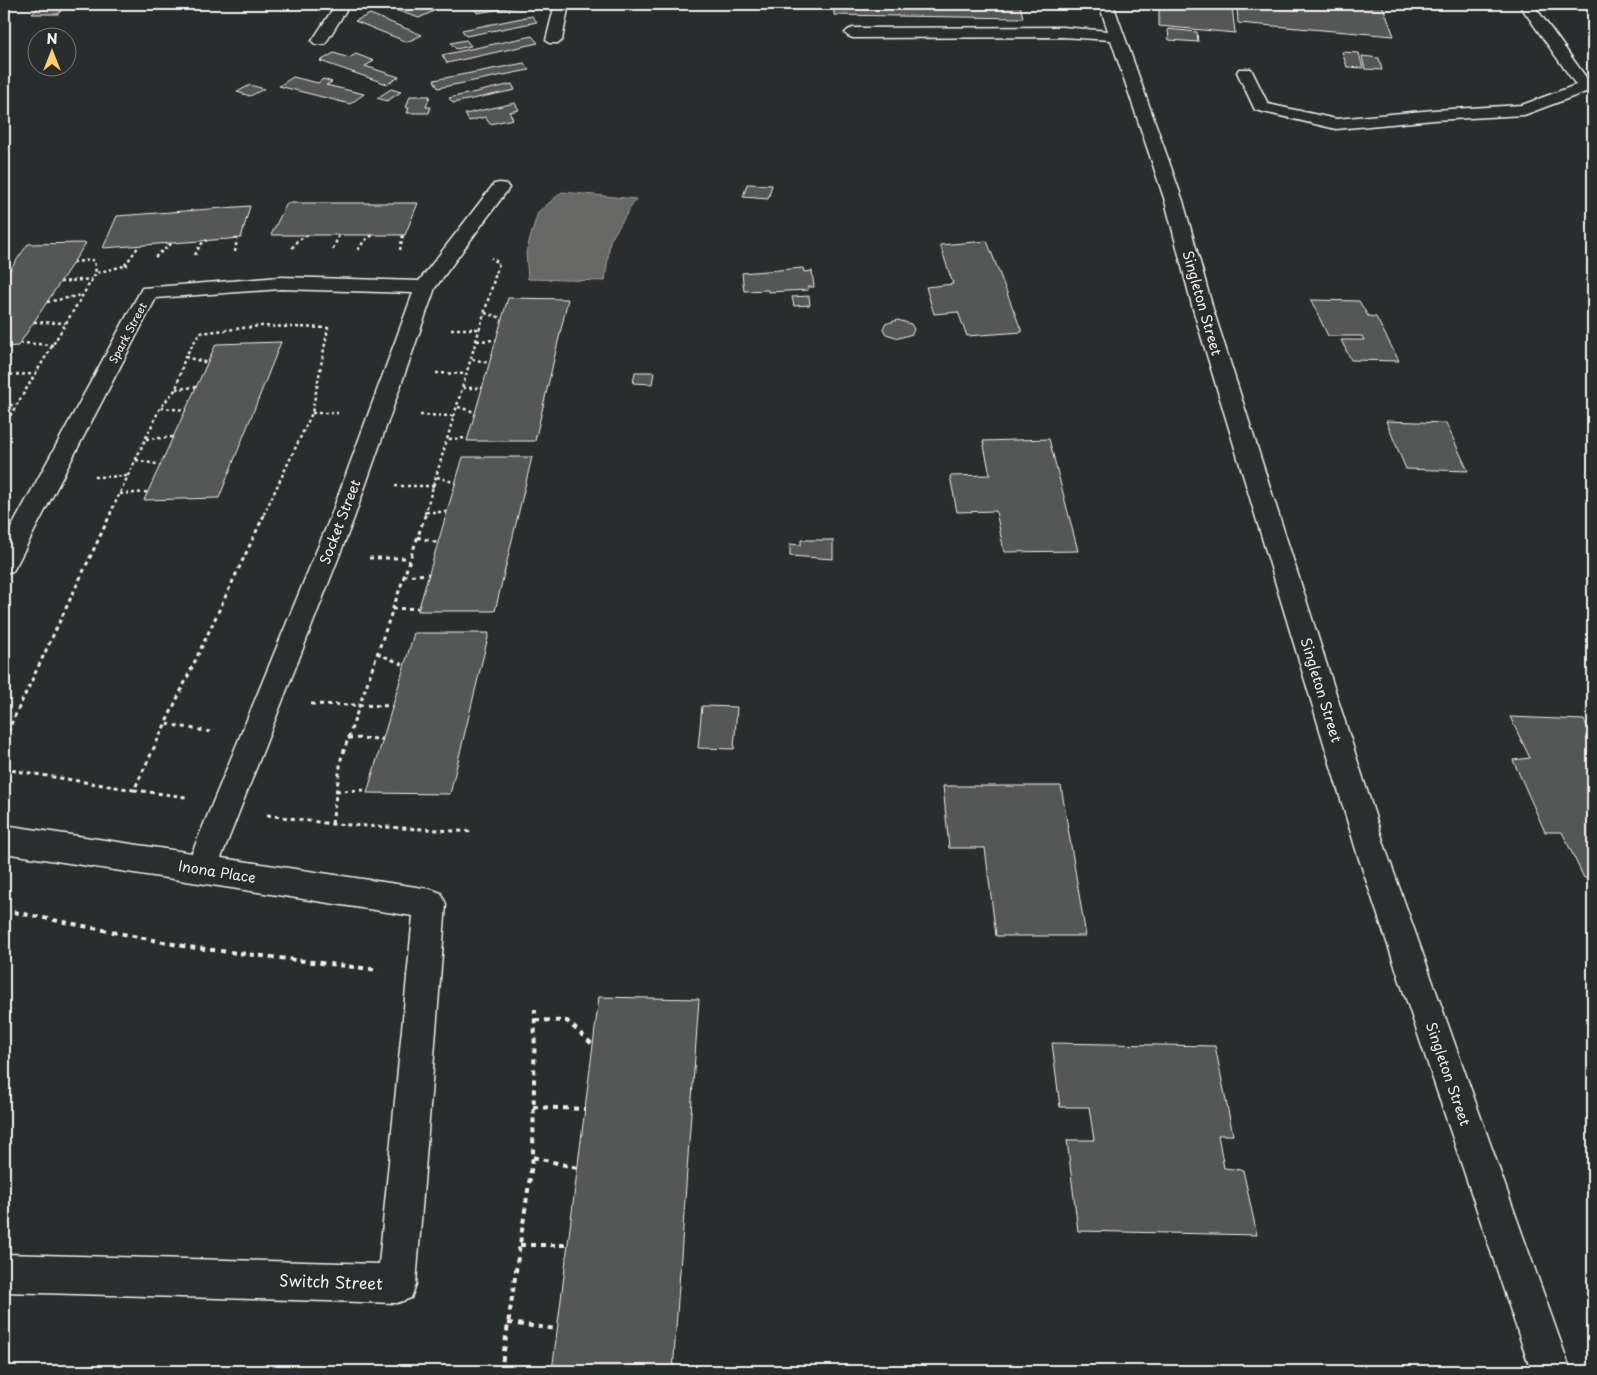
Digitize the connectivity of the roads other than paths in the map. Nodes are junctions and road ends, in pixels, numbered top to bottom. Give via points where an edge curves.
1 (343, 4) edge
2 (562, 4) edge
3 (1106, 4) edge
4 (1526, 4) edge
5 (853, 33) dead end
6 (1118, 36) junction
7 (554, 40) dead end
8 (320, 41) dead end
9 (1245, 72) dead end
10 (500, 188) dead end
11 (425, 287) junction
12 (4, 564) edge
13 (4, 839) edge
14 (201, 869) junction
15 (430, 904) joint
16 (4, 1273) edge
17 (1551, 1371) edge

1 - 8 street
2 - 7 street
3 - 6 street, Singleton Street
4 - 9 street via 1585,87 1524,110 1336,124 1261,107
5 - 6 street via 1062,32
6 - 17 street, Singleton Street via 1174,201 1203,309 1372,853
10 - 11 street, Socket Street
11 - 12 street, Spark Street via 281,283 150,292
11 - 14 street, Socket Street via 342,518
13 - 14 street, Inona Place
14 - 15 street, Inona Place
15 - 16 street, Switch Street via 397,1284

